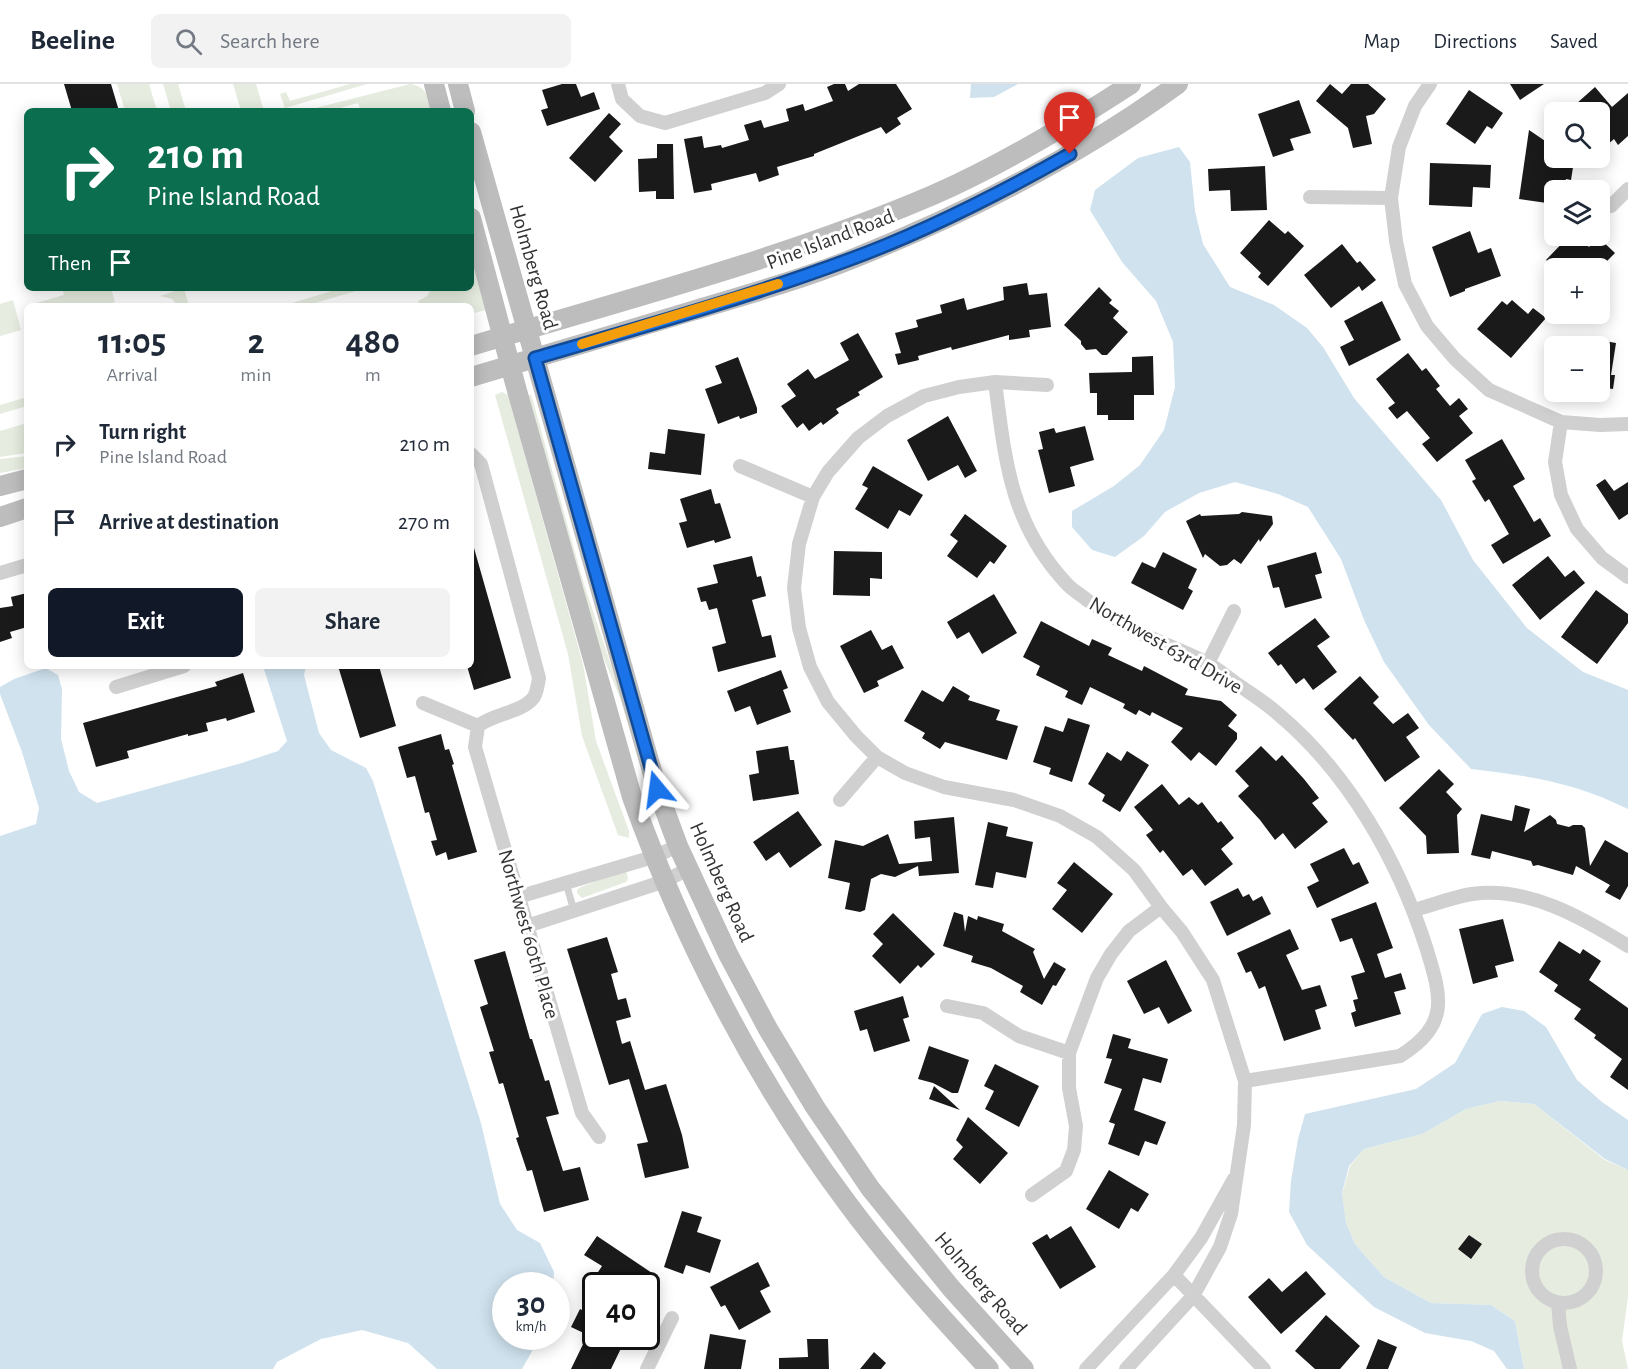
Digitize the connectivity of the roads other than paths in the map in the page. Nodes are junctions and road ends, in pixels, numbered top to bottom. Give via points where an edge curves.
1 (434, 84) edge
2 (458, 84) edge
3 (618, 84) edge
4 (779, 84) edge
5 (1131, 84) edge
6 (1178, 84) edge
7 (1430, 84) edge
8 (440, 108) edge
9 (464, 108) edge
10 (474, 143) edge
11 (1628, 189) edge
12 (1310, 197) dead end
13 (1391, 198) junction
14 (1611, 206) dead end
15 (474, 229) edge
16 (526, 329) junction
17 (503, 336) junction
18 (474, 345) edge
19 (535, 358) junction
20 (511, 365) junction
21 (474, 376) edge
22 (995, 382) junction
23 (1047, 385) dead end
24 (1561, 422) junction
25 (1628, 424) edge
26 (474, 456) edge
27 (740, 466) dead end
28 (24, 479) edge
29 (0, 486) edge
30 (813, 497) junction
31 (24, 509) edge
32 (0, 517) edge
33 (24, 566) edge
34 (0, 573) edge
35 (1628, 577) edge
36 (1234, 611) dead end
37 (1208, 663) junction
38 (163, 669) edge
39 (116, 687) dead end
40 (423, 703) dead end
41 (478, 726) junction
42 (877, 757) junction
43 (840, 800) dead end
44 (678, 846) junction
45 (653, 856) junction
46 (688, 869) junction
47 (665, 881) junction
48 (566, 882) junction
49 (518, 897) junction
50 (1161, 908) junction
51 (1414, 910) junction
52 (574, 911) junction
53 (527, 926) junction
54 (1628, 946) edge
55 (947, 1006) dead end
56 (1069, 1053) junction
57 (1245, 1081) junction
58 (599, 1137) dead end
59 (1239, 1169) junction
60 (1032, 1195) dead end
61 (1174, 1275) junction
62 (1193, 1296) junction
63 (1558, 1303) junction
64 (672, 1318) dead end
65 (647, 1369) edge
66 (989, 1369) edge
67 (1024, 1369) edge
68 (1086, 1369) edge
69 (1126, 1369) edge
70 (1264, 1369) edge
71 (1570, 1369) edge

1 - 8 street
2 - 9 street
3 - 4 street via 622,99 640,116 664,123 765,93
5 - 16 street, Pine Island Road via 1079,118 935,194 748,264
6 - 19 street, Pine Island Road via 1089,144 1016,185 860,255 752,293
7 - 13 street via 1399,147
10 - 16 street, Holmberg Road
11 - 14 street
12 - 13 street
13 - 24 street via 1405,284 1427,326 1489,390
15 - 17 street
16 - 17 street, Pine Island Road
16 - 19 street, Holmberg Road
17 - 18 street, Pine Island Road
17 - 20 street
19 - 20 street, Pine Island Road
19 - 44 street, Holmberg Road via 657,789
20 - 21 street, Pine Island Road
20 - 45 street via 632,797
22 - 23 street
22 - 30 street via 924,396 887,416 828,472
22 - 37 street, Northwest 63rd Drive via 1005,460 1018,508 1043,556 1068,585 1100,609 1137,632
24 - 25 street
24 - 35 street via 1555,462 1561,495 1576,529 1602,558
26 - 41 street via 481,464 538,678 536,695 523,707 489,718
27 - 30 street
28 - 29 street
30 - 42 street via 799,544 794,588 799,628 810,667 828,702
31 - 32 street
33 - 34 street
36 - 37 street
37 - 51 street, Northwest 63rd Drive via 1277,712 1319,753 1357,803
38 - 39 street
40 - 41 street
41 - 49 street, Northwest 60th Place via 475,747
42 - 43 street
42 - 50 street via 905,773 944,787 1014,800 1060,816 1097,837 1134,870
44 - 45 street
44 - 46 street, Holmberg Road
45 - 47 street
45 - 48 street
46 - 47 street
46 - 67 street, Holmberg Road via 768,1029 815,1107 870,1188 951,1288
47 - 52 street
47 - 66 street via 738,1030 794,1126 848,1204 926,1302
48 - 49 street
48 - 52 lane
49 - 53 street, Northwest 60th Place
50 - 56 street via 1129,931 1111,954 1097,978
50 - 57 street via 1213,980
51 - 54 street via 1473,894 1504,894 1568,911
51 - 57 street, Northwest 63rd Drive via 1438,985 1439,1006 1431,1029 1418,1044 1400,1056
52 - 53 street
53 - 58 street, Northwest 60th Place via 582,1113
55 - 56 street via 983,1013 1019,1036
56 - 60 street via 1069,1088 1076,1126 1074,1150 1066,1171
57 - 59 street
59 - 61 street via 1201,1238
59 - 62 street via 1232,1214 1220,1247
61 - 62 street
61 - 68 street
62 - 69 street
62 - 70 street
63 - 63 street via 1585,1296 1596,1277 1588,1251 1569,1239 1545,1244 1532,1266 1542,1294
63 - 71 street
64 - 65 street

